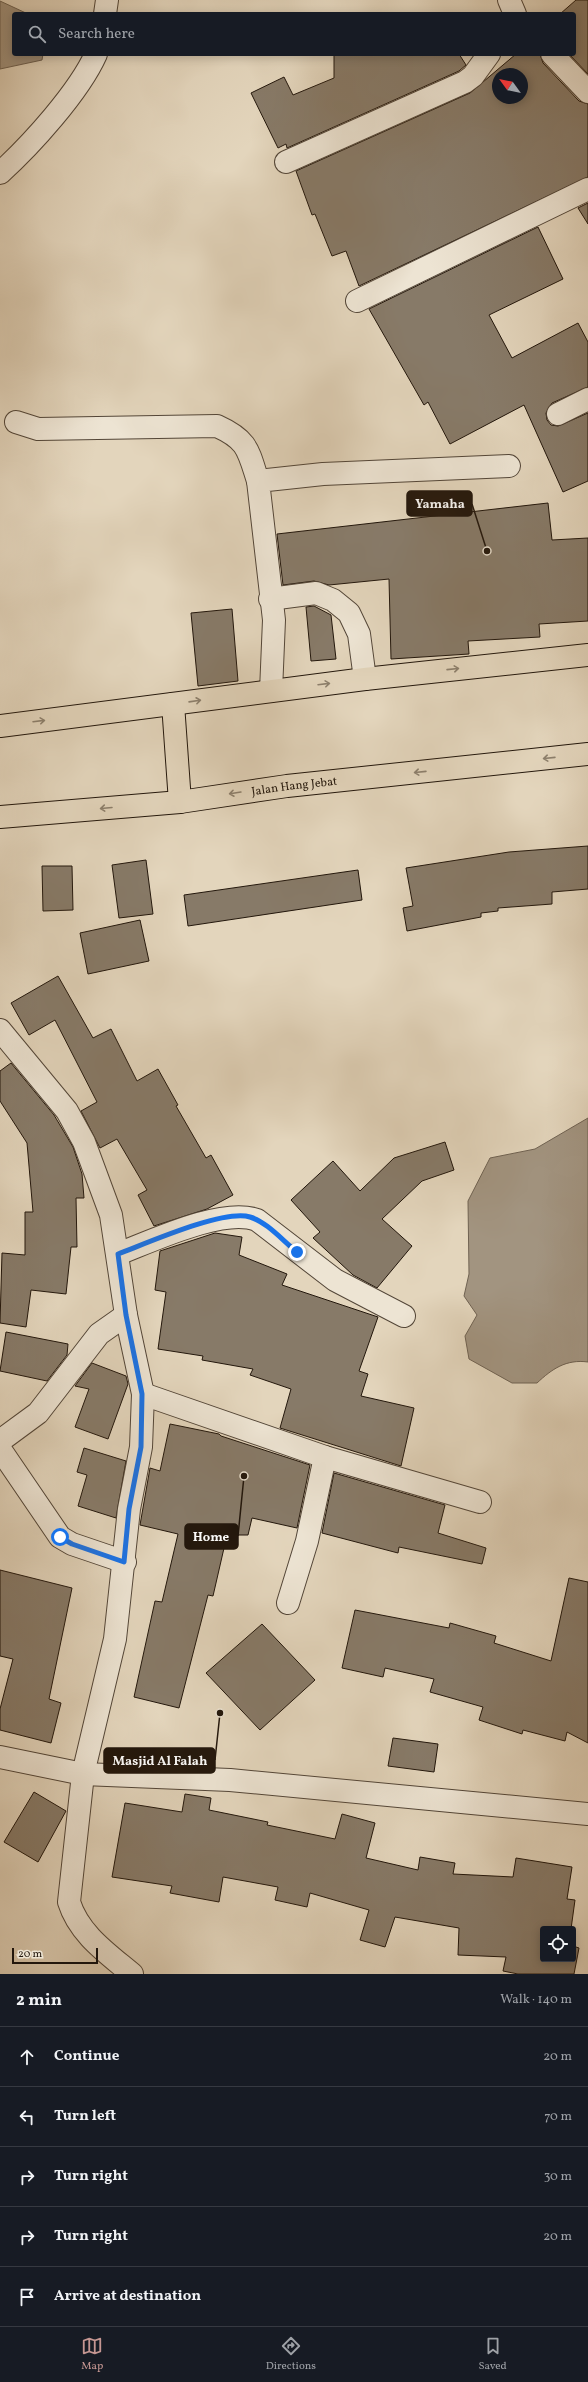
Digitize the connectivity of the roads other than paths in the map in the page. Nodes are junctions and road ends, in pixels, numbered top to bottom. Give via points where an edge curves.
1 (107, 0) edge
2 (509, 0) edge
3 (105, 12) edge
4 (514, 12) edge
5 (95, 56) edge
6 (488, 56) edge
7 (554, 56) edge
8 (588, 92) edge
9 (286, 162) dead end
10 (0, 173) edge
11 (588, 189) edge
12 (356, 301) dead end
13 (588, 399) edge
14 (558, 414) dead end
15 (16, 422) dead end
16 (509, 466) dead end
17 (258, 481) junction
18 (270, 599) junction
19 (588, 655) edge
20 (365, 679) junction
21 (271, 691) junction
22 (173, 704) junction
23 (0, 726) edge
24 (588, 754) edge
25 (180, 802) junction
26 (0, 817) edge
27 (0, 1030) edge
28 (118, 1254) junction
29 (126, 1315) junction
30 (404, 1316) dead end
31 (142, 1394) junction
32 (0, 1441) edge
33 (0, 1449) edge
34 (325, 1457) junction
35 (480, 1502) dead end
36 (124, 1562) junction
37 (288, 1603) dead end
38 (0, 1757) edge
39 (83, 1774) junction
40 (588, 1814) edge
41 (132, 1974) edge

1 - 3 street
2 - 4 street
5 - 10 street via 73,91 21,154
6 - 9 street via 476,73 465,82
7 - 8 street
11 - 12 street
13 - 14 street
15 - 17 street via 38,429 217,426 232,433 246,445
16 - 17 street via 323,474
17 - 18 street
18 - 20 street via 316,593 333,600 349,613 359,634
18 - 21 street via 274,620
20 -> 19 highway
21 -> 20 highway
22 -> 21 highway
23 -> 22 highway
22 - 25 highway
24 -> 25 highway, Jalan Hang Jebat via 287,786
25 -> 26 highway, Jalan Hang Jebat
27 - 28 street via 67,1111 84,1142 111,1215
28 - 29 street
28 - 30 street via 194,1225 249,1216 335,1280
29 - 31 street
29 - 32 street via 100,1334 38,1413
31 - 34 street
31 - 36 street via 141,1447 129,1509
33 - 36 street via 60,1537 72,1544
34 - 35 street
34 - 37 street via 307,1541
36 - 39 street via 115,1639
38 - 39 street
39 - 40 street via 230,1780
39 - 41 street via 69,1902 73,1917 82,1929

